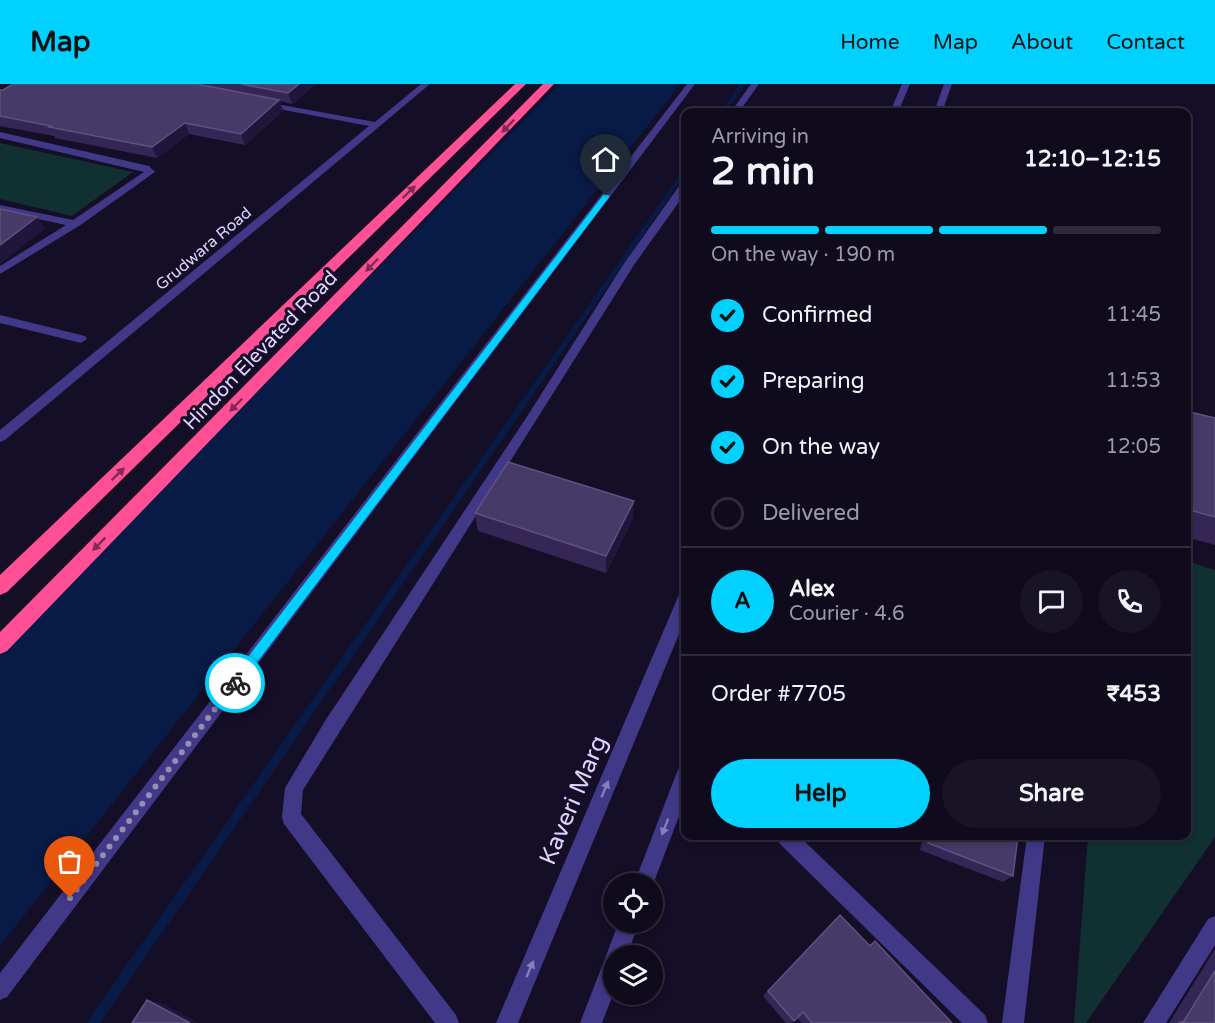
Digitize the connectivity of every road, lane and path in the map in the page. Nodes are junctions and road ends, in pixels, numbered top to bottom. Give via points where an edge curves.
1 (426, 84) edge
2 (521, 84) edge
3 (549, 84) edge
4 (691, 84) edge
5 (755, 84) edge
6 (906, 84) edge
7 (948, 84) edge
8 (253, 101) edge
9 (738, 108) edge
10 (896, 108) edge
11 (939, 108) edge
12 (377, 124) junction
13 (0, 135) edge
14 (681, 191) edge
15 (0, 208) edge
16 (75, 224) junction
17 (0, 271) edge
18 (0, 319) edge
19 (81, 339) dead end
20 (0, 437) edge
21 (0, 587) edge
22 (681, 609) edge
23 (0, 645) edge
24 (681, 785) edge
25 (790, 840) edge
26 (1036, 840) edge
27 (648, 873) edge
28 (1215, 926) edge
29 (0, 990) edge
30 (603, 992) edge
31 (448, 1023) edge
32 (507, 1023) edge
33 (591, 1023) edge
34 (977, 1023) edge
35 (1013, 1023) edge
36 (1154, 1023) edge

1 - 12 street, Grudwara Road
21 -> 2 highway, Hindon Elevated Road
3 -> 23 highway, Hindon Elevated Road
4 - 29 street
5 - 9 street
6 - 10 street
7 - 11 street
8 - 12 street
12 - 20 street, Grudwara Road
13 - 16 street via 149,170
14 - 31 street via 629,265 294,788 291,817
15 - 16 street
16 - 17 street
18 - 19 street
32 -> 22 street, Kaveri Marg
24 -> 27 street
25 - 34 street
26 - 35 street
28 - 36 street
30 - 33 street

